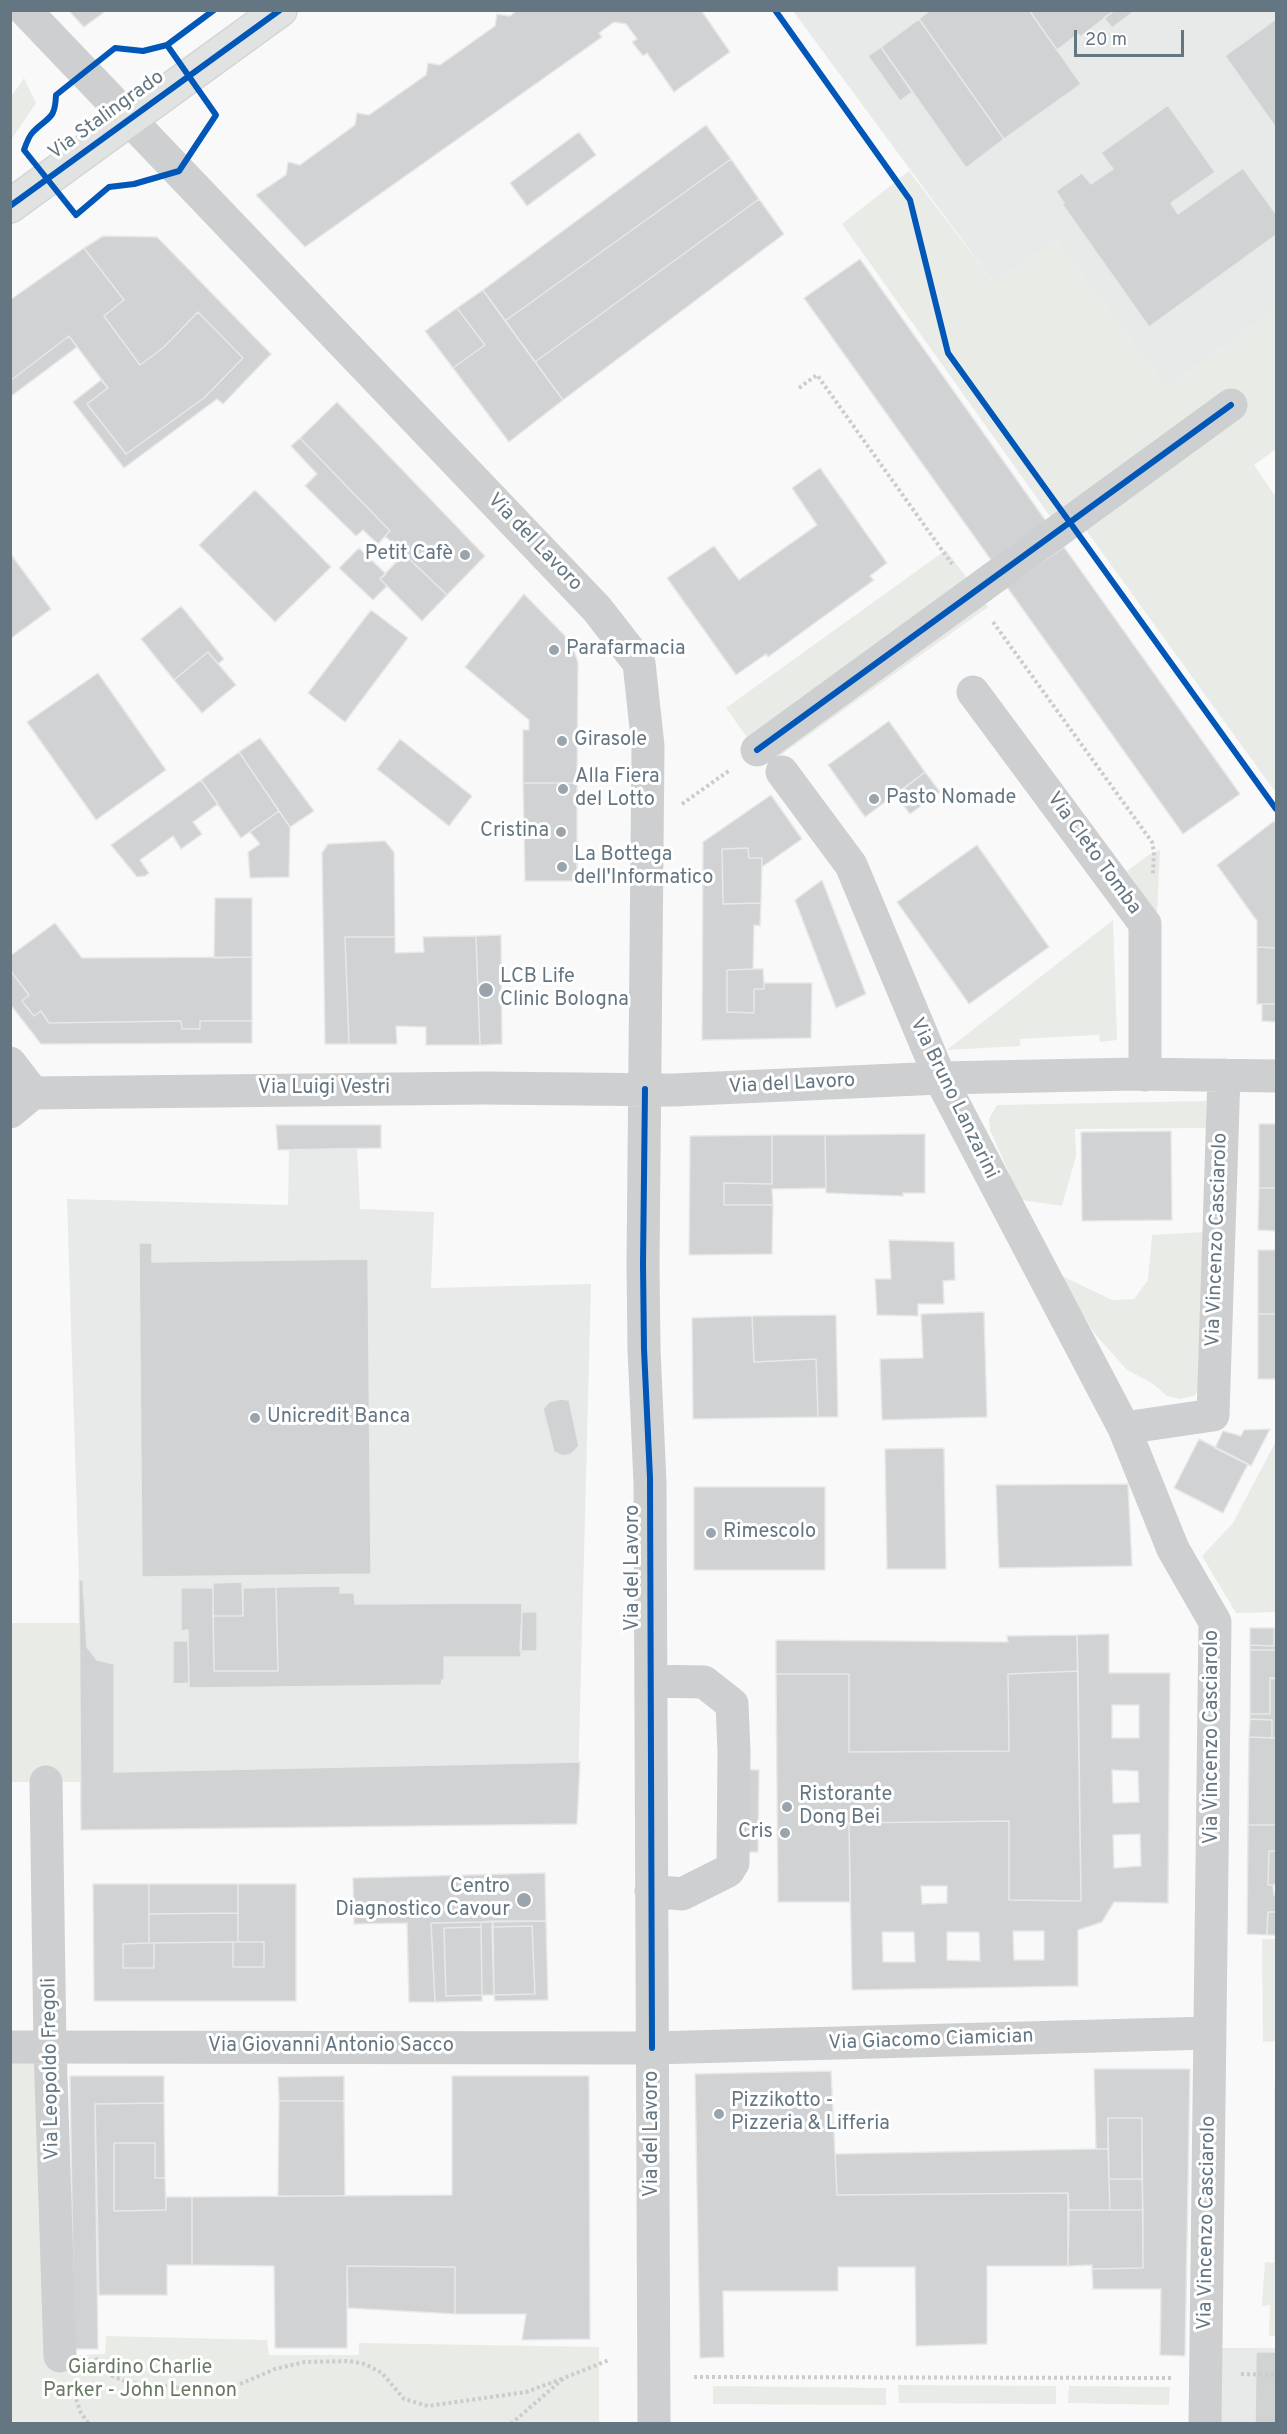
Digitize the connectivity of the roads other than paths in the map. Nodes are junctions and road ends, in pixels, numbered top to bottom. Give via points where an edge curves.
1 (25, 10) edge
2 (280, 10) edge
3 (249, 20) edge
4 (129, 120) junction
5 (10, 206) edge
6 (1231, 405) dead end
7 (974, 692) dead end
8 (757, 750) road end
9 (782, 772) dead end
10 (10, 1063) edge
11 (1145, 1074) junction
12 (1224, 1075) junction
13 (1276, 1076) edge
14 (940, 1078) junction
15 (645, 1089) junction
16 (22, 1103) edge
17 (1124, 1428) junction
18 (651, 1681) junction
19 (46, 1782) dead end
20 (651, 1891) junction
21 (1210, 2033) junction
22 (50, 2047) junction
23 (10, 2048) edge
24 (652, 2048) junction
25 (75, 2355) road end
26 (654, 2424) edge
27 (1204, 2424) edge

1 - 4 street, Via del Lavoro
2 - 3 main road, Via Stalingrado
3 - 4 main road, Via Stalingrado
4 - 5 main road, Via Stalingrado
4 - 15 street, Via del Lavoro via 597,609 639,663 648,746
6 - 8 street
7 - 11 street, Via Cleto Tomba via 1145,924
9 - 14 street, Via Bruno Lanzarini via 851,865
10 - 16 street
11 - 12 street
11 - 14 street
12 - 13 street
12 - 17 street, Via Vincenzo Casciarolo via 1213,1415
14 - 15 street, Via del Lavoro
14 - 17 street, Via Bruno Lanzarini
15 - 16 street, Via Luigi Vestri via 473,1088
15 - 18 street, Via del Lavoro via 644,1307
17 - 21 street, Via Vincenzo Casciarolo via 1173,1549 1215,1622
18 - 20 street, Via del Lavoro
18 - 20 street via 704,1682 732,1704 734,1752 733,1863 728,1871 682,1894
19 - 22 street, Via Leopoldo Fregoli
20 - 24 street, Via del Lavoro
21 - 24 street, Via Giacomo Ciamician
21 - 27 street, Via Vincenzo Casciarolo
22 - 23 street, Via Giovanni Antonio Sacco
22 - 24 street, Via Giovanni Antonio Sacco
22 - 25 street, Via Leopoldo Fregoli
24 - 26 street, Via del Lavoro

